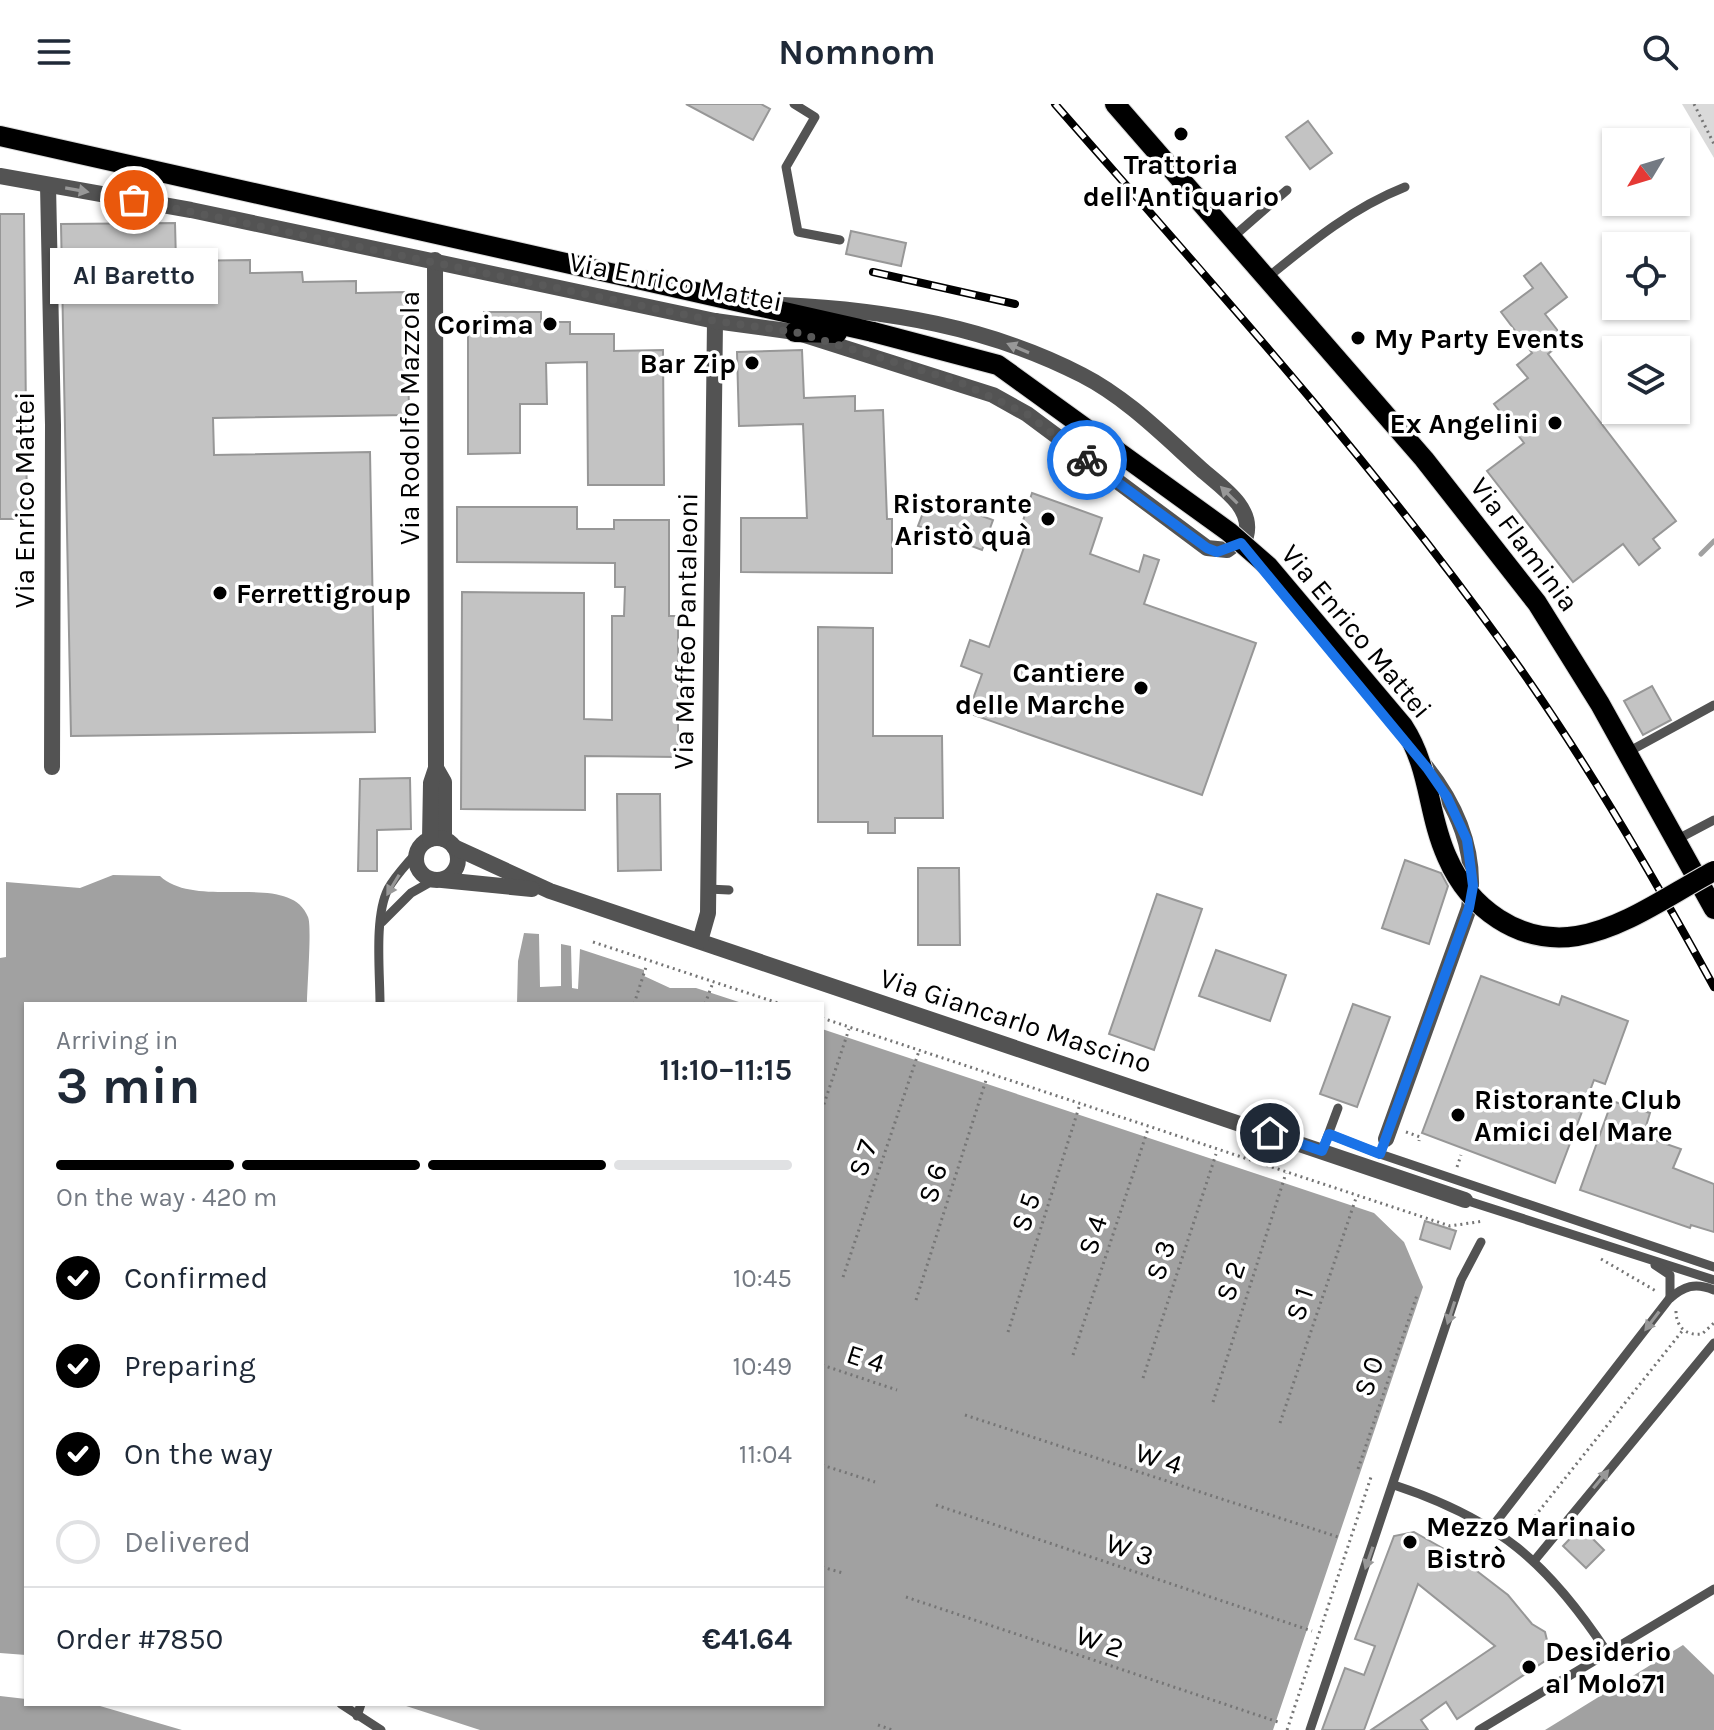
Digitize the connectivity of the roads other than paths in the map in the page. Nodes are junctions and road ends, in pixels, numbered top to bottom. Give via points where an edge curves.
1 (794, 104) edge
2 (1115, 104) edge
3 (0, 136) edge
4 (0, 176) edge
5 (48, 185) junction
6 (1405, 187) dead end
7 (1287, 190) dead end
8 (1233, 237) junction
9 (840, 240) dead end
10 (435, 260) junction
11 (1267, 278) junction
12 (753, 304) junction
13 (715, 321) junction
14 (795, 332) junction
15 (873, 332) junction
16 (1241, 543) junction
17 (1714, 705) edge
18 (1628, 752) junction
19 (52, 767) dead end
20 (1714, 820) edge
21 (1676, 840) junction
22 (443, 842) junction
23 (416, 853) junction
24 (1714, 871) edge
25 (438, 880) junction
26 (708, 889) junction
27 (729, 890) dead end
28 (550, 891) junction
29 (1714, 909) edge
30 (382, 922) junction
31 (700, 941) junction
32 (380, 1002) edge
33 (1338, 1108) dead end
34 (1329, 1134) junction
35 (1386, 1140) junction
36 (1322, 1151) junction
37 (1465, 1200) joint
38 (1481, 1242) dead end
39 (1626, 1252) junction
40 (1714, 1267) edge
41 (1714, 1280) edge
42 (1714, 1290) edge
43 (1669, 1299) junction
44 (1714, 1343) edge
45 (1394, 1485) junction
46 (1492, 1527) junction
47 (1534, 1561) junction
48 (1714, 1589) edge
49 (1607, 1652) junction
50 (344, 1706) edge
51 (360, 1706) edge
52 (357, 1716) junction
53 (381, 1730) edge
54 (1310, 1730) edge
55 (1479, 1730) edge

1 - 9 lane via 815,117 786,167 798,232
2 - 8 main road, Via Flaminia
3 - 12 main road, Via Enrico Mattei
4 - 5 street, Via Enrico Mattei
5 -> 10 street, Via Enrico Mattei
5 - 19 street, Via Enrico Mattei
6 - 11 lane via 1372,200 1324,231
7 - 8 lane
8 - 11 main road, Via Flaminia
10 - 13 street, Via Enrico Mattei
10 - 22 street, Via Rodolfo Mazzola via 436,768 444,782
11 - 18 main road, Via Flaminia via 1490,542 1554,628
12 - 15 main road, Via Enrico Mattei
16 -> 12 street, Via Enrico Mattei via 1247,519 1229,494 1132,407 1083,375 949,325 875,312
13 - 14 street, Via Enrico Mattei
13 - 26 street, Via Maffeo Pantaleoni
14 - 15 main road
14 - 16 street, Via Enrico Mattei via 993,395 1027,414 1207,548 1217,552
15 - 24 main road, Via Enrico Mattei, bridge via 998,365 1268,566 1419,750 1446,856 1467,894 1500,923 1538,934 1576,936 1619,922
16 - 35 street, Via Enrico Mattei via 1427,768 1458,819 1472,860 1473,886 1455,948
17 - 18 lane
18 - 21 main road, Via Flaminia
20 - 21 lane
21 - 29 main road, Via Flaminia
22 - 23 street
22 - 25 street via 458,863 449,876
22 - 28 street, Via Giancarlo Mascino
23 - 25 street via 419,871
23 -> 30 lane via 389,888
25 - 28 street, Via Giancarlo Mascino
25 - 30 lane via 411,893
26 - 27 lane
26 - 31 street, Via Maffeo Pantaleoni
28 - 31 street, Via Giancarlo Mascino
30 - 32 lane
31 - 36 street, Via Giancarlo Mascino
33 - 34 lane
34 - 35 lane
34 - 36 lane
35 - 40 lane
36 - 37 street, Via Giancarlo Mascino
37 - 39 lane
38 -> 45 lane via 1461,1280
39 - 41 lane
39 - 43 lane via 1670,1275
42 - 43 lane via 1694,1285
43 -> 46 lane
47 -> 44 lane
45 - 46 lane
45 -> 54 lane
46 - 47 lane
47 - 49 lane
48 - 49 lane
49 - 55 lane
50 - 52 lane
51 - 52 lane
52 - 53 lane

